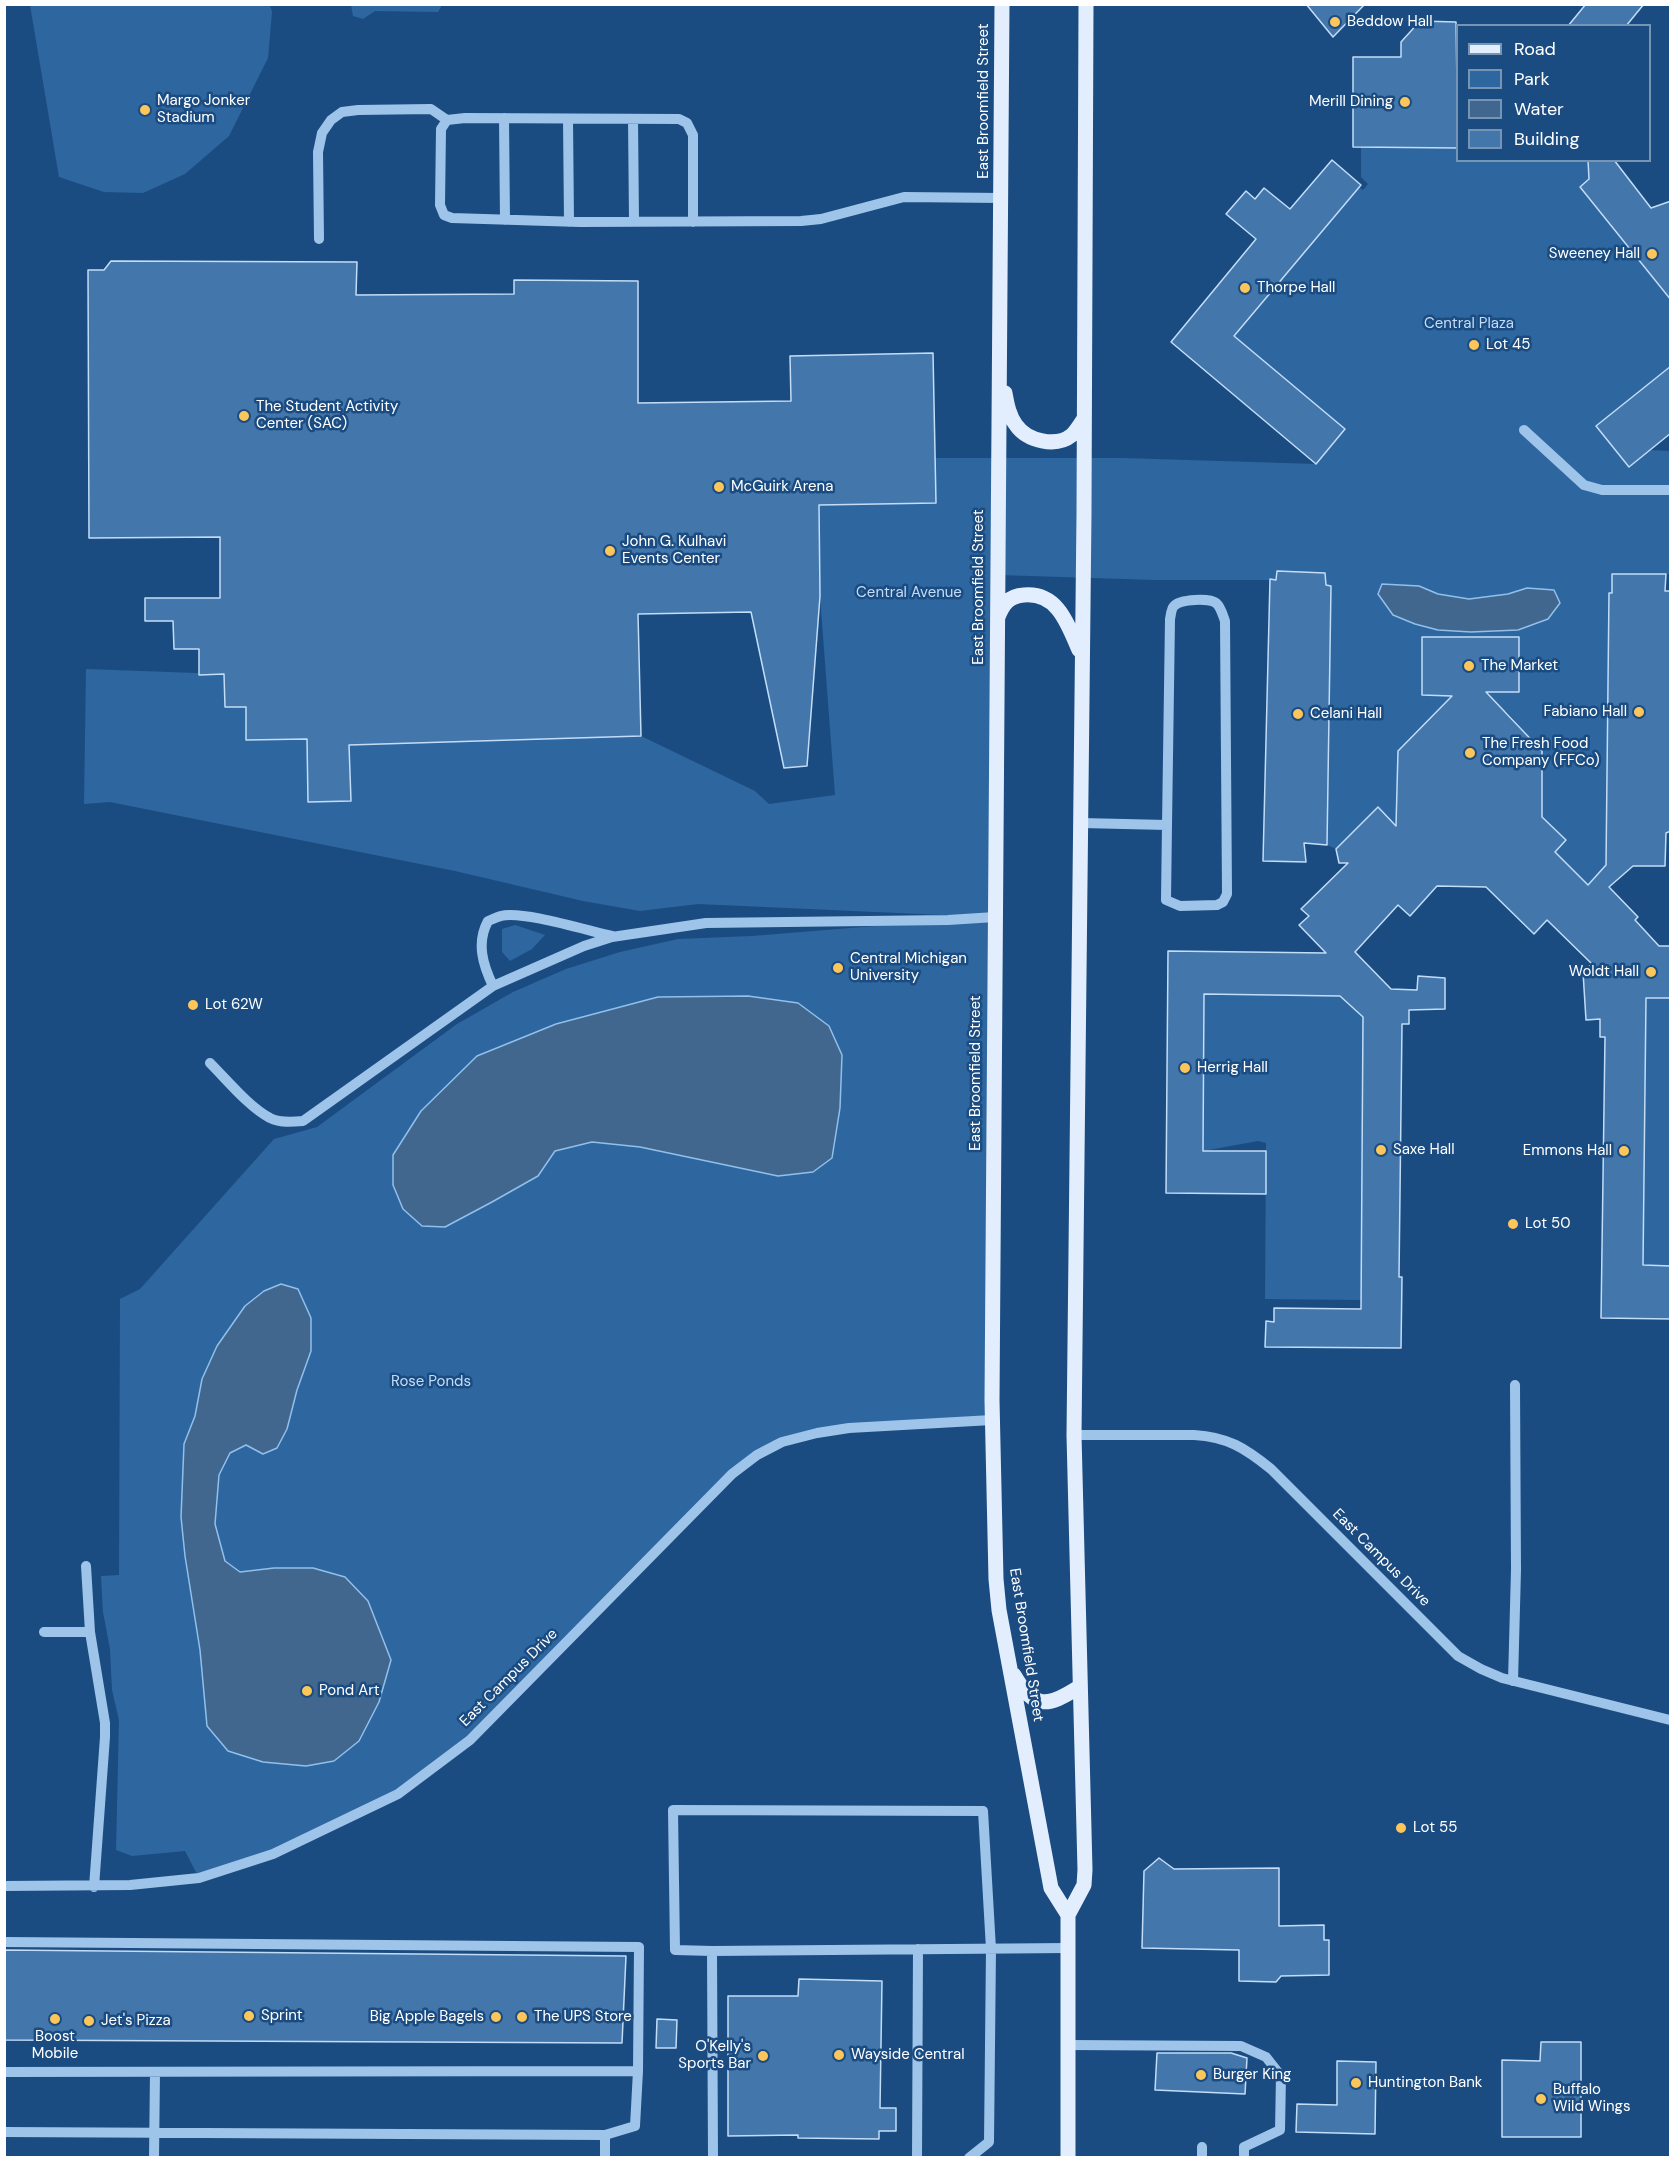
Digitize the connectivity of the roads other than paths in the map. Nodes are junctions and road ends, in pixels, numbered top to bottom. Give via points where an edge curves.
1 (1002, 4) edge
2 (1086, 4) edge
3 (504, 118) junction
4 (568, 119) junction
5 (633, 119) junction
6 (447, 120) junction
7 (1001, 198) junction
8 (505, 220) junction
9 (633, 221) junction
10 (569, 222) junction
11 (693, 222) junction
12 (319, 239) dead end
13 (999, 367) junction
14 (1084, 419) junction
15 (1524, 430) dead end
16 (1671, 490) edge
17 (997, 618) junction
18 (1082, 655) junction
19 (1081, 824) junction
20 (1167, 825) junction
21 (995, 917) junction
22 (612, 937) junction
23 (493, 986) junction
24 (210, 1063) dead end
25 (1515, 1385) dead end
26 (992, 1420) junction
27 (1074, 1435) junction
28 (86, 1566) dead end
29 (44, 1632) dead end
30 (90, 1632) junction
31 (1010, 1668) junction
32 (1513, 1681) junction
33 (1079, 1687) junction
34 (1671, 1720) edge
35 (4, 1886) edge
36 (94, 1887) junction
37 (1068, 1915) junction
38 (4, 1942) edge
39 (1068, 1948) junction
40 (918, 1949) junction
41 (991, 1949) junction
42 (712, 1950) junction
43 (1069, 2046) junction
44 (638, 2071) junction
45 (4, 2072) edge
46 (155, 2072) junction
47 (4, 2132) edge
48 (154, 2132) junction
49 (605, 2136) junction
50 (154, 2157) edge
51 (604, 2157) edge
52 (713, 2157) edge
53 (917, 2157) edge
54 (969, 2157) edge
55 (1068, 2157) edge
56 (1244, 2157) edge

1 - 7 main road, East Broomfield Street
2 - 14 main road
3 - 4 street
3 - 6 street
3 - 8 street
4 - 5 street
4 - 10 street
5 - 9 street
5 - 11 street via 679,119 687,123 694,151
6 - 8 street via 441,129 440,206 444,215
6 - 12 street via 431,109 358,110 342,112 331,120 322,133 318,152
7 - 11 street via 904,197 821,219
7 - 13 main road, East Broomfield Street
8 - 10 street
9 - 10 street
9 - 11 street
13 - 14 main road via 1012,419 1031,438 1065,439
13 - 17 main road, East Broomfield Street
14 - 18 main road
15 - 16 street via 1584,485 1602,490
17 - 18 main road via 1010,598 1028,594 1044,597 1063,614
17 - 21 main road, East Broomfield Street
18 - 19 main road
19 - 20 street
19 - 27 main road
20 - 20 street via 1167,900 1180,906 1223,902 1227,894 1225,621 1216,603 1208,601 1172,607
21 - 22 street via 706,922
21 - 26 main road, East Broomfield Street
22 - 23 street
22 - 23 street via 541,919 501,915 488,921 481,938
23 - 24 street via 303,1121 271,1119
25 - 32 street
26 - 31 main road, East Broomfield Street via 996,1579
26 - 36 street, East Campus Drive via 849,1428 799,1437 757,1455 732,1474 470,1740 398,1794 273,1854 199,1878
27 - 32 street, East Campus Drive via 1194,1435 1236,1444 1271,1469 1458,1656
27 - 33 main road
28 - 30 street
29 - 30 street
30 - 36 street via 105,1737
31 - 33 main road via 1024,1692 1035,1701 1060,1698
31 - 37 main road, East Broomfield Street via 1051,1888
32 - 34 street, East Campus Drive
33 - 37 main road via 1084,1885
35 - 36 street, East Campus Drive
37 - 39 main road
38 - 44 street via 639,1947
39 - 41 street
39 - 43 main road
40 - 41 street
40 - 42 street
40 - 53 street
41 - 42 street via 983,1811 673,1810 675,1950
41 - 54 street via 989,2142
42 - 52 street
43 - 55 main road
43 - 56 street via 1241,2046 1266,2057 1281,2076 1280,2130 1244,2147
44 - 46 street
44 - 49 street via 635,2126
45 - 46 street
46 - 48 street
47 - 48 street
48 - 49 street
48 - 50 street
49 - 51 street

